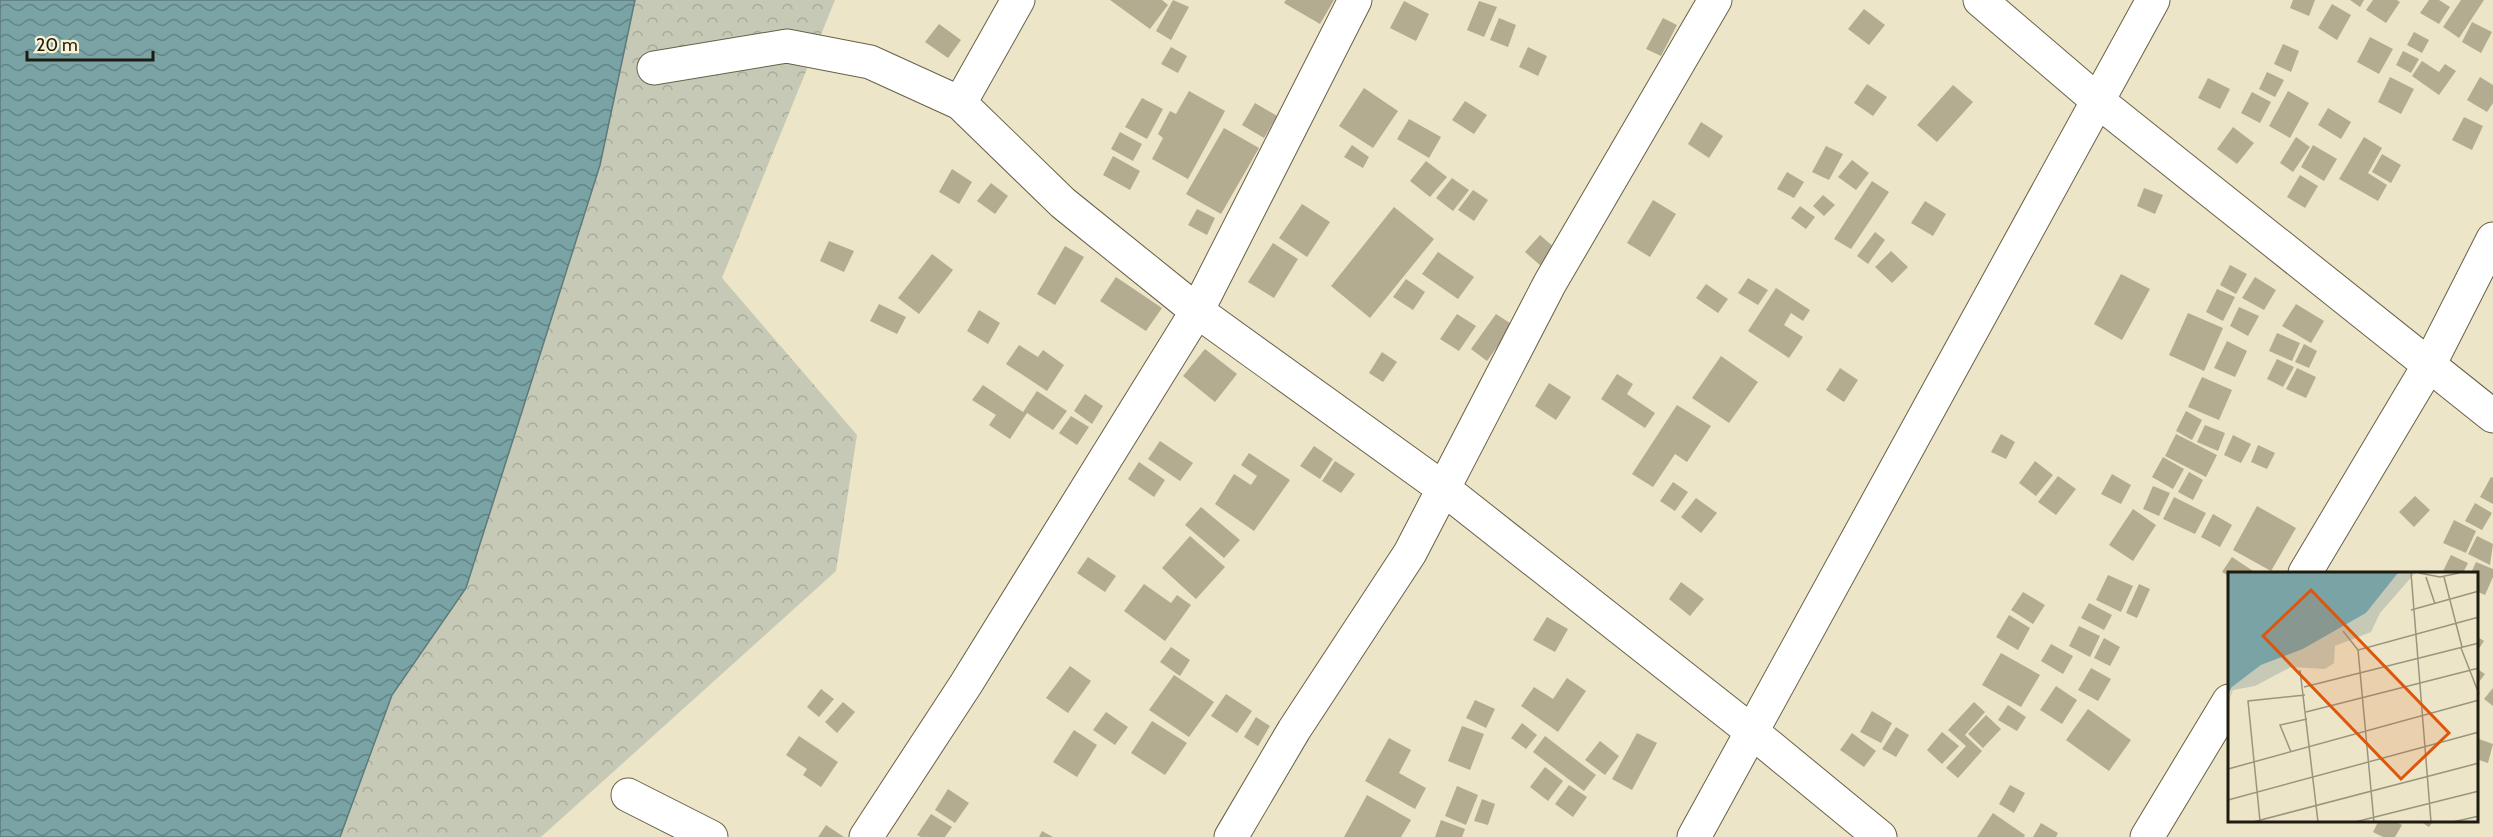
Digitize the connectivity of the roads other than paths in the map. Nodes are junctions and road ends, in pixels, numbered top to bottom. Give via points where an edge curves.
1 (1018, 0) edge
2 (1355, 0) edge
3 (1715, 0) edge
4 (1980, 0) edge
5 (2153, 0) edge
6 (654, 68) dead end
7 (2098, 100) junction
8 (960, 103) junction
9 (2493, 239) edge
10 (1197, 311) junction
11 (2429, 366) junction
12 (2493, 416) edge
13 (1444, 489) junction
14 (2306, 572) edge
15 (2228, 702) edge
16 (1751, 731) junction
17 (628, 795) dead end
18 (711, 837) edge
19 (866, 837) edge
20 (1231, 837) edge
21 (1694, 837) edge
22 (1880, 837) edge
23 (2147, 837) edge

1 - 8 street
2 - 10 street
3 - 13 street via 1550,283
4 - 7 street
5 - 7 street
6 - 8 street via 787,46 870,62
7 - 11 street
7 - 16 street
8 - 10 street via 1063,203
9 - 11 street
10 - 13 street
10 - 19 street via 966,684
11 - 12 street
11 - 14 street
13 - 16 street
13 - 20 street via 1410,553 1294,730
15 - 23 street
16 - 21 street
16 - 22 street
17 - 18 street

